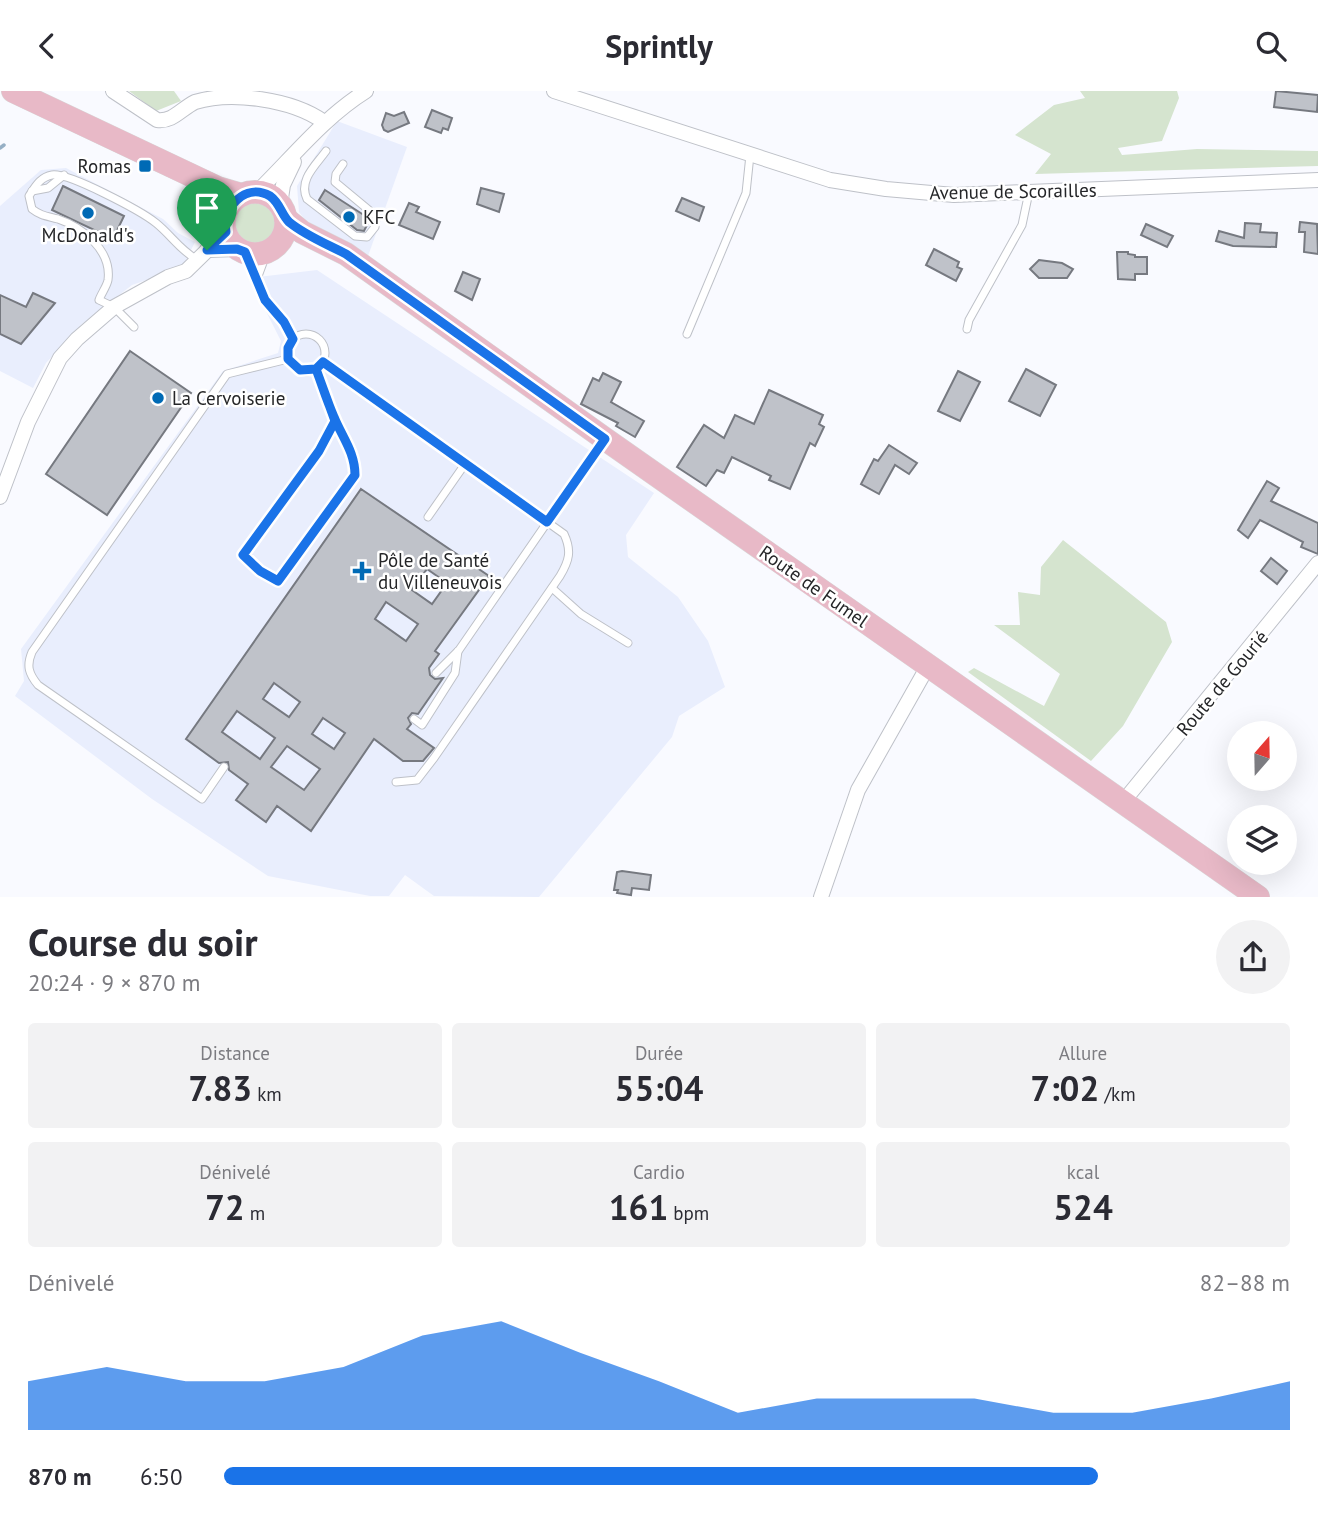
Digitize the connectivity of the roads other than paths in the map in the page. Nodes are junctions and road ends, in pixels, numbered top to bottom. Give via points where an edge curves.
1 (13, 91) edge
2 (113, 91) edge
3 (366, 91) edge
4 (554, 91) edge
5 (269, 93) edge
6 (324, 122) junction
7 (306, 143) junction
8 (326, 151) dead end
9 (751, 155) junction
10 (343, 164) dead end
11 (174, 168) junction
12 (1318, 180) edge
13 (1028, 192) junction
14 (249, 194) junction
15 (283, 212) junction
16 (246, 241) junction
17 (202, 255) junction
18 (371, 273) junction
19 (257, 279) junction
20 (114, 307) junction
21 (134, 327) dead end
22 (967, 329) dead end
23 (687, 334) dead end
24 (293, 339) junction
25 (288, 359) junction
26 (323, 362) junction
27 (316, 369) junction
28 (335, 421) junction
29 (605, 439) junction
30 (465, 464) junction
31 (0, 498) edge
32 (428, 517) dead end
33 (547, 522) junction
34 (1318, 563) edge
35 (552, 588) junction
36 (628, 643) dead end
37 (459, 650) junction
38 (928, 666) junction
39 (436, 673) dead end
40 (414, 719) dead end
41 (224, 767) dead end
42 (396, 782) dead end
43 (1123, 802) junction
44 (821, 897) edge
45 (1258, 897) edge

1 - 11 main road
2 - 5 street via 150,118 164,121 207,97
3 - 6 street
4 - 9 street, Avenue de Scorailles
5 - 6 street
6 - 7 street
7 - 14 street
7 - 15 street via 283,185
8 - 10 lane via 306,177 304,193 355,236 367,237 376,216 335,182
9 - 13 street, Avenue de Scorailles via 830,180 886,189 954,195
9 - 23 lane via 746,193
11 - 14 main road via 218,188
11 - 16 main road via 210,198
12 - 13 street, Avenue de Scorailles
13 - 22 lane via 1022,225
14 - 15 main road via 271,197
14 - 16 main road via 231,204
15 - 16 main road via 282,239
15 - 18 main road, Route de Fumel via 302,232 346,254
16 - 17 street
16 - 18 main road, Route de Fumel via 298,247
16 - 19 lane
16 - 19 lane via 251,271
17 - 20 street via 186,271
17 - 20 lane via 180,250 156,223 64,175 43,179 29,196 32,209 93,238 108,280 99,300
18 - 29 main road, Route de Fumel
19 - 24 lane via 265,300
20 - 21 lane
20 - 31 street via 60,358 36,403
24 - 25 lane
24 - 26 lane via 303,334 320,339 325,350
25 - 27 lane via 300,370
25 - 41 lane via 227,374 28,662 38,685 202,799
26 - 27 lane
26 - 30 lane
27 - 28 lane
28 - 28 lane via 319,451 243,555 278,581 355,475 355,462
29 - 33 lane
29 - 38 main road, Route de Fumel
30 - 32 lane
30 - 33 lane
33 - 35 lane via 564,534 570,547 568,563
33 - 37 lane
34 - 43 street, Route de Gourié
35 - 36 lane via 581,614
35 - 42 lane via 417,781
37 - 39 lane
37 - 40 lane via 455,673 422,725
38 - 43 main road, Route de Fumel
38 - 44 street via 858,790
43 - 45 main road, Route de Fumel

